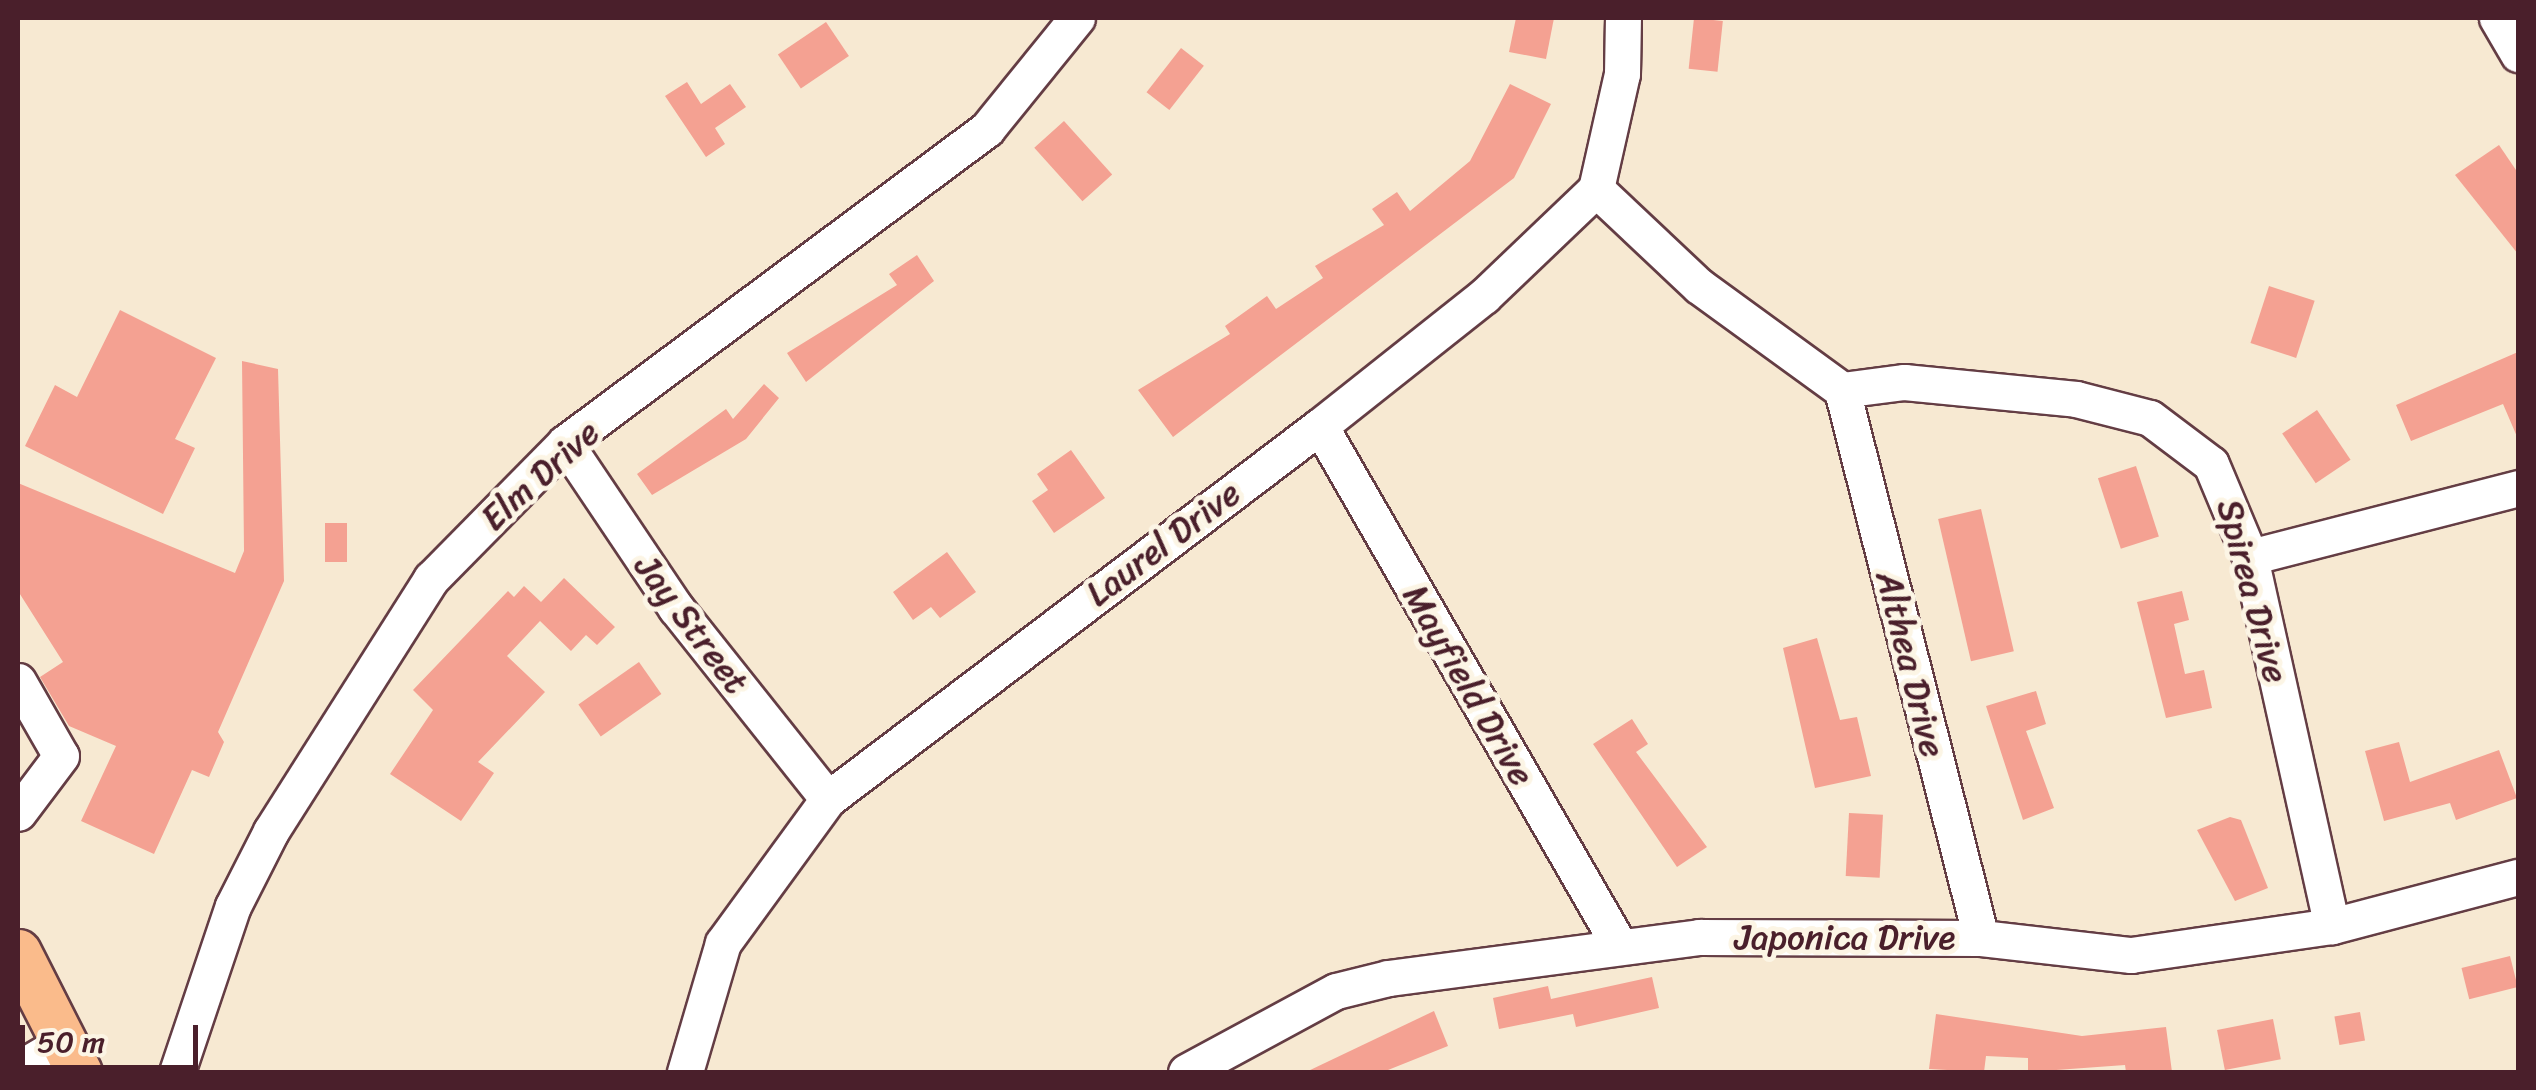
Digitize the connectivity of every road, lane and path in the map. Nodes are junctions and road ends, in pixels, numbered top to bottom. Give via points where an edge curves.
1 (1078, 18) edge
2 (1623, 18) edge
3 (2497, 18) edge
4 (2518, 54) edge
5 (1596, 188) junction
6 (1842, 390) junction
7 (1320, 426) junction
8 (565, 443) junction
9 (2518, 488) edge
10 (2250, 558) junction
11 (18, 681) edge
12 (828, 799) junction
13 (18, 812) edge
14 (2518, 878) edge
15 (2332, 926) junction
16 (1981, 938) junction
17 (1619, 945) junction
18 (18, 952) edge
19 (72, 1057) edge
20 (18, 1069) edge
21 (177, 1072) edge
22 (685, 1072) edge
23 (1186, 1072) edge

1 - 8 street, Elm Drive via 987,130
2 - 5 street via 1622,74
3 - 4 street
5 - 6 street via 1699,286
5 - 7 street, Laurel Drive via 1484,296
6 - 10 street, Spirea Drive via 2001,387 2150,418 2211,464
6 - 16 street, Althea Drive
7 - 12 street, Laurel Drive
7 - 17 street, Mayfield Drive
8 - 12 street, Jay Street via 676,608
8 - 21 street, Elm Drive via 431,579 272,830 233,906
9 - 10 street
10 - 15 street, Spirea Drive
11 - 13 street via 60,756
12 - 22 street, Laurel Drive via 723,944
14 - 15 street, Japonica Drive
15 - 16 street, Japonica Drive via 2131,956
16 - 17 street, Japonica Drive
17 - 23 street, Japonica Drive via 1336,991
18 - 19 main road
19 - 20 street

